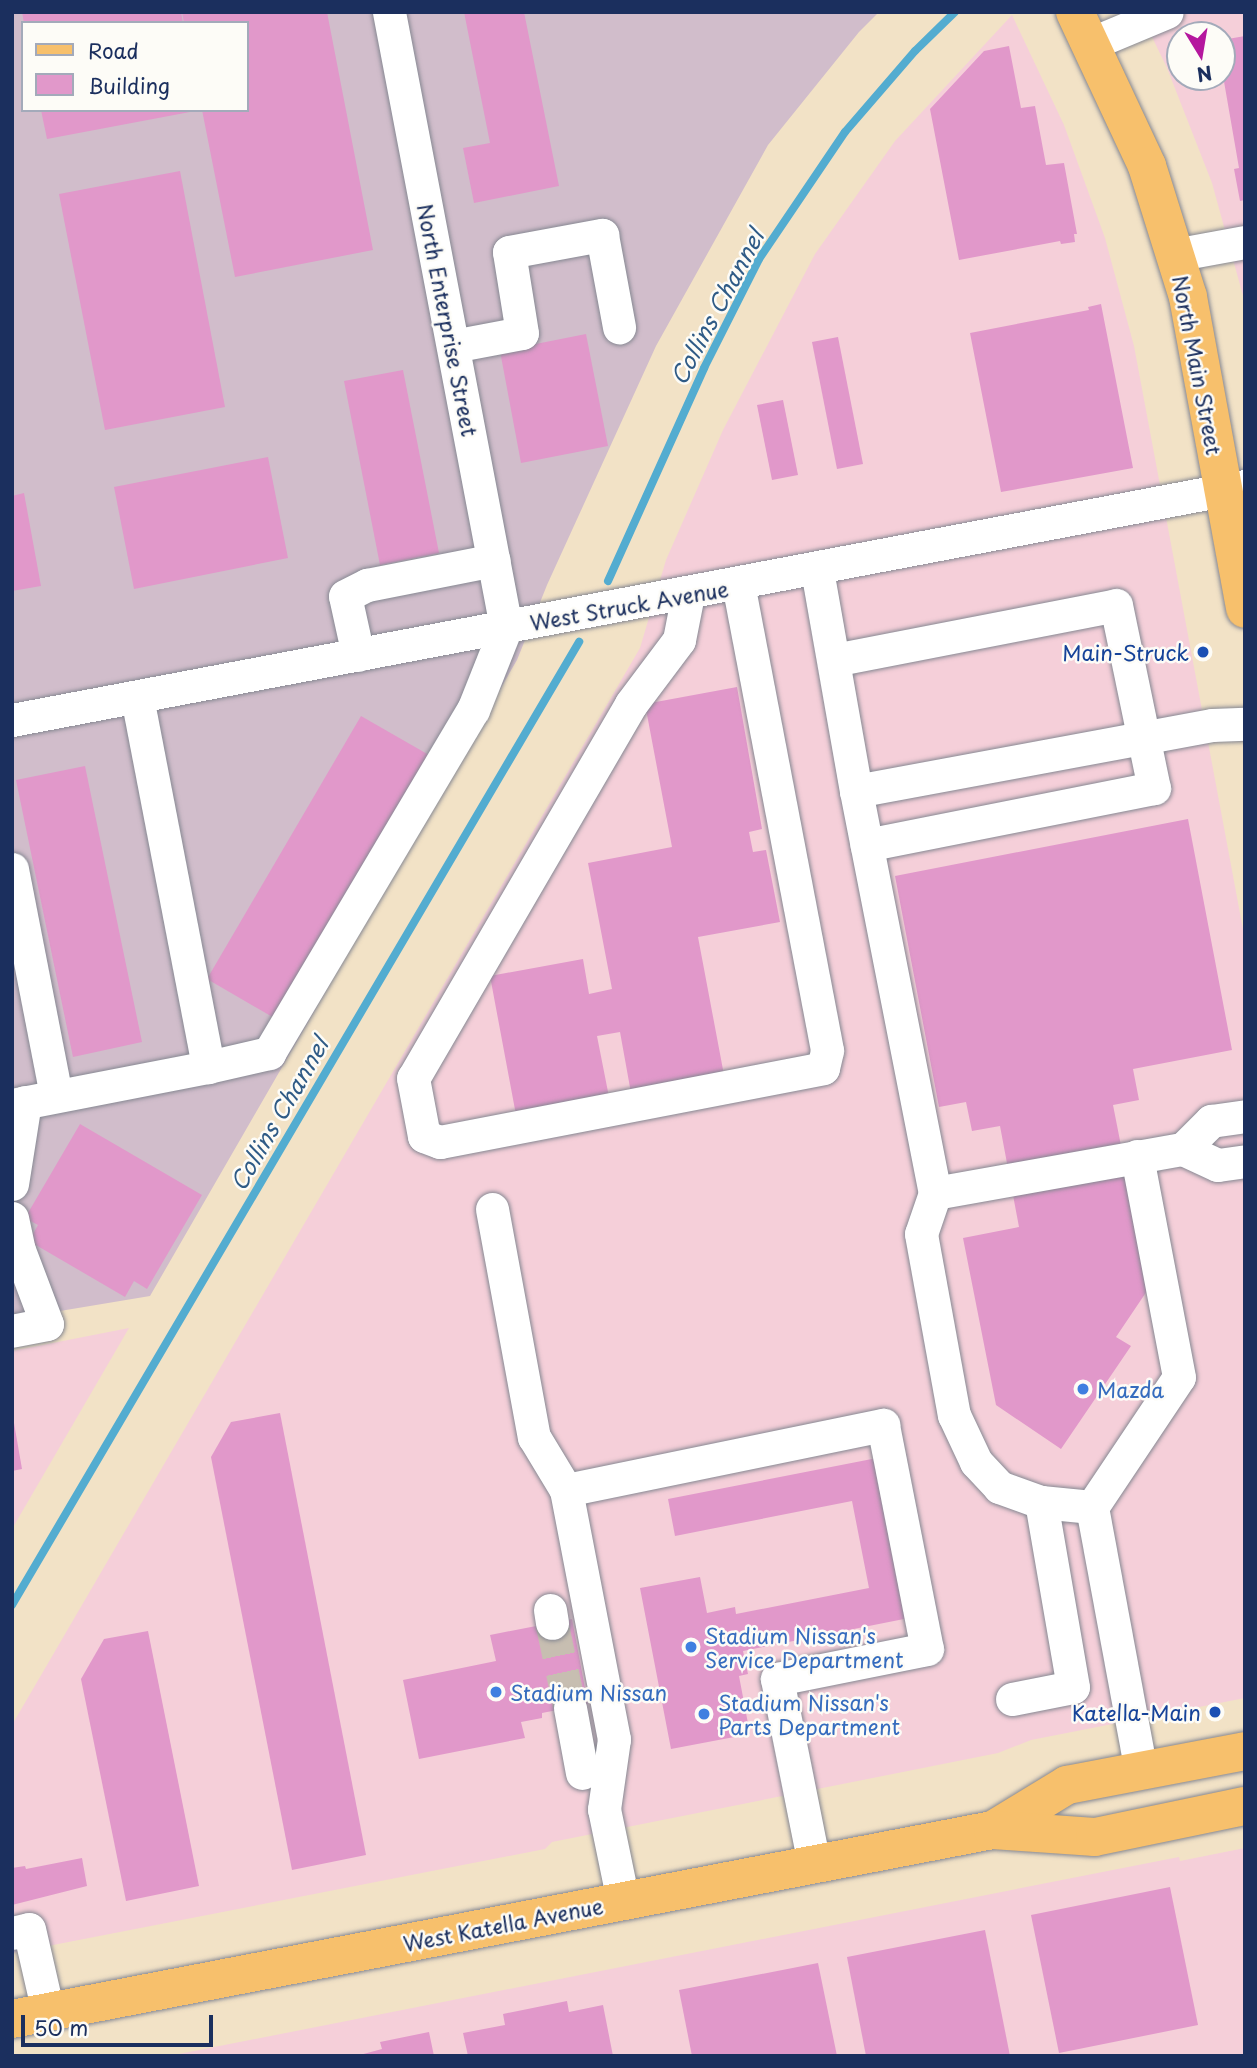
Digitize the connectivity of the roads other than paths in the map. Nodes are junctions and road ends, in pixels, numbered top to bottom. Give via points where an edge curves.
1 (389, 12) edge
2 (1163, 13) edge
3 (1082, 28) edge
4 (1245, 242) edge
5 (1174, 255) junction
6 (619, 327) dead end
7 (453, 346) junction
8 (1234, 488) edge
9 (494, 560) junction
10 (817, 570) junction
11 (738, 584) junction
12 (688, 594) junction
13 (1245, 609) edge
14 (506, 627) junction
15 (358, 655) junction
16 (834, 660) junction
17 (137, 696) junction
18 (12, 720) edge
19 (1245, 724) edge
20 (1143, 738) junction
21 (856, 792) junction
22 (867, 845) junction
23 (12, 869) edge
24 (18, 929) edge
25 (208, 1068) junction
26 (31, 1101) edge
27 (1245, 1115) edge
28 (1183, 1149) junction
29 (1137, 1156) junction
30 (1245, 1161) edge
31 (12, 1184) edge
32 (935, 1193) junction
33 (492, 1209) dead end
34 (12, 1219) edge
35 (12, 1331) edge
36 (566, 1490) junction
37 (1041, 1502) junction
38 (1092, 1507) junction
39 (1012, 1699) dead end
40 (570, 1707) tunnel mouth
41 (1245, 1751) edge
42 (1141, 1771) junction
43 (582, 1773) dead end
44 (1245, 1806) edge
45 (993, 1830) junction
46 (814, 1864) junction
47 (624, 1901) junction
48 (12, 1933) edge
49 (30, 2016) edge

1 - 7 street, North Enterprise Street
2 - 3 street
3 - 5 main road, North Main Street via 1147,166
4 - 5 street
5 - 8 main road, North Main Street
6 - 7 street via 602,235 509,252 522,334
7 - 9 street, North Enterprise Street
8 - 10 street, West Struck Avenue
8 - 13 main road, North Main Street
9 - 14 street, North Enterprise Street
9 - 15 street via 367,585 345,596
10 - 11 street, West Struck Avenue
10 - 16 street
11 - 12 street, West Struck Avenue
11 - 12 street via 827,1050 822,1068 440,1142 424,1136 413,1078 631,704 678,640
12 - 14 street, West Struck Avenue
14 - 15 street, West Struck Avenue
14 - 25 street via 473,709 269,1053
15 - 17 street, West Struck Avenue
16 - 20 street via 1116,605
16 - 21 street
17 - 18 street, West Struck Avenue
17 - 25 street
19 - 20 street
20 - 21 street
20 - 22 street via 1154,788
21 - 22 street
22 - 32 street
23 - 24 street
24 - 26 street
25 - 26 street
26 - 31 street
27 - 28 street via 1211,1121
28 - 29 street
28 - 30 street via 1218,1166
29 - 32 street
29 - 38 street via 1179,1377
32 - 37 street via 921,1234 954,1415 976,1462 999,1487
33 - 36 street via 534,1437
34 - 35 street via 47,1324
36 - 46 street via 883,1425 927,1649 777,1679
36 - 47 street via 614,1738 604,1809
37 - 38 street
37 - 39 street via 1073,1687
38 - 42 street
40 - 43 street
41 - 42 main road, West Katella Avenue
42 - 45 main road, West Katella Avenue via 1067,1785
44 - 45 main road, West Katella Avenue via 1095,1837
45 - 46 main road, West Katella Avenue
46 - 47 main road, West Katella Avenue
47 - 49 main road, West Katella Avenue
48 - 49 street via 29,1929

